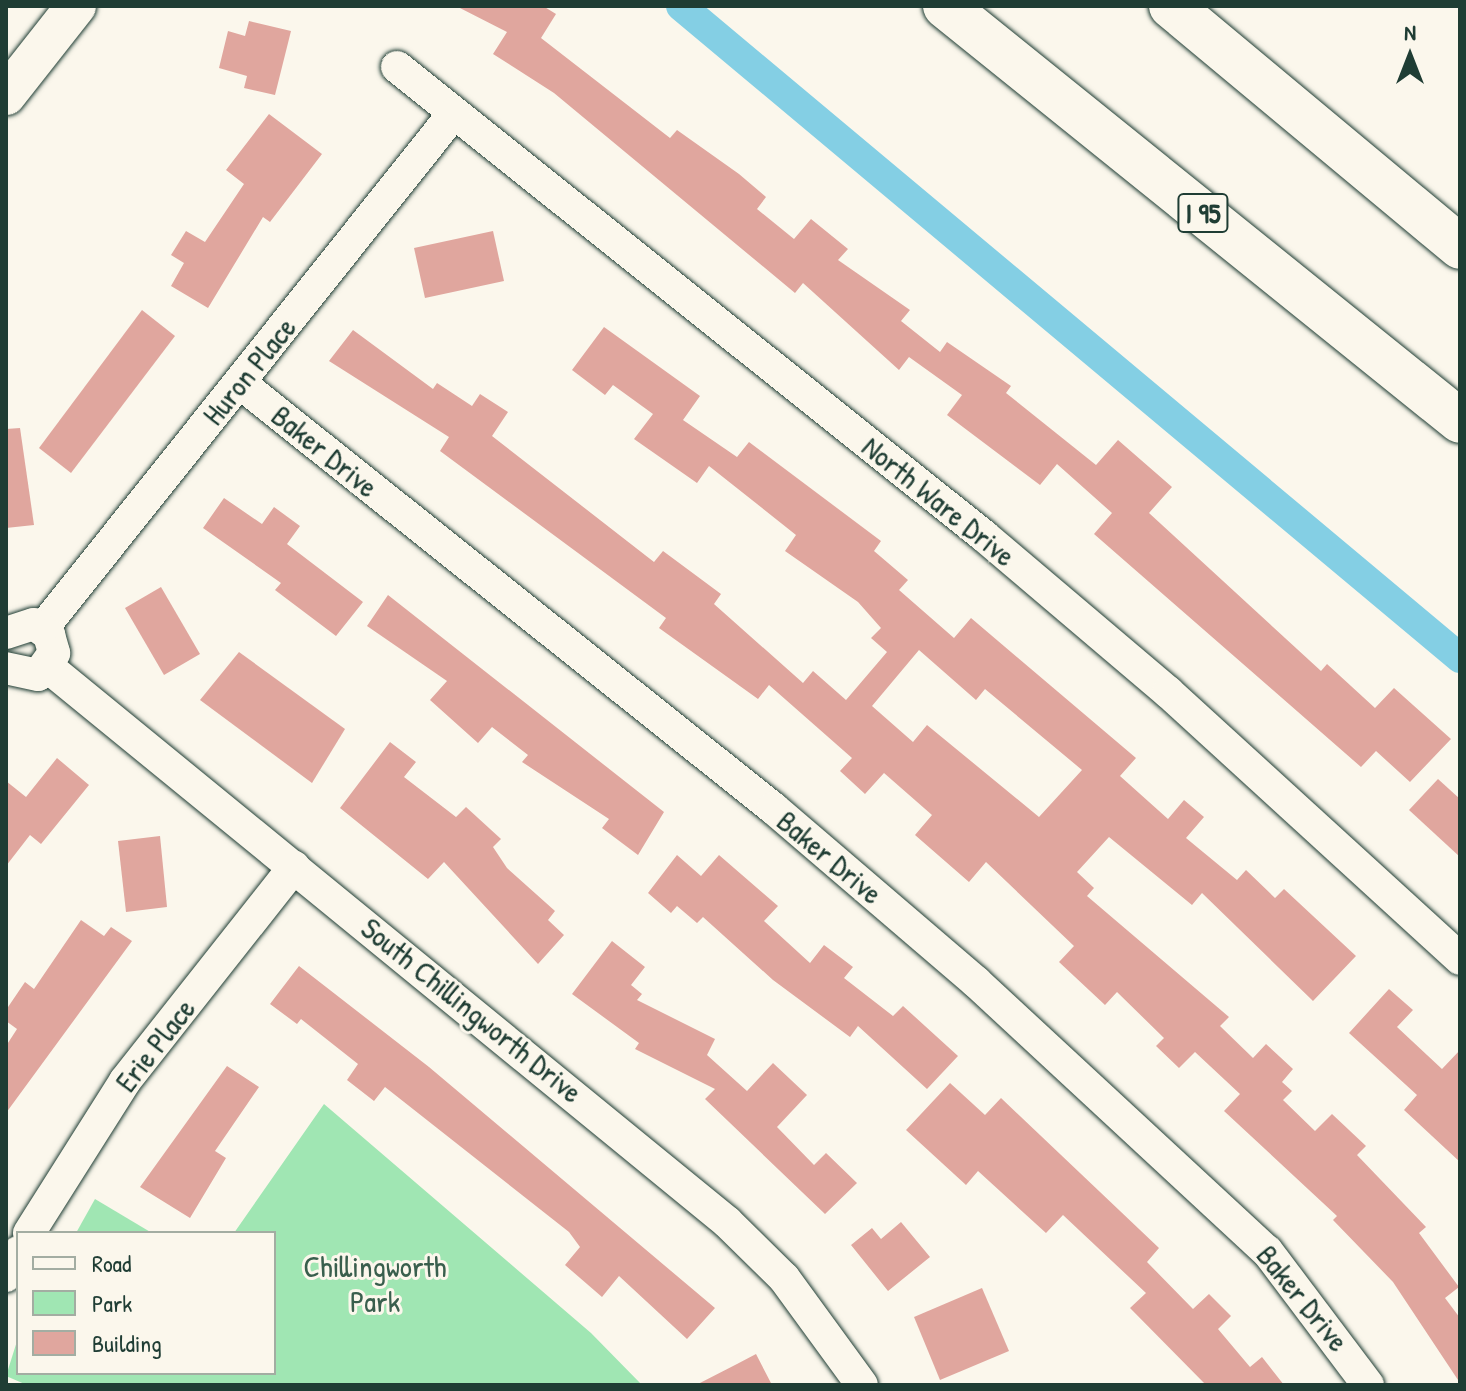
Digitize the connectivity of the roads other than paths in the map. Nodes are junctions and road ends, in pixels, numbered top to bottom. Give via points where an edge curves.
1 (76, 6) edge
2 (945, 6) edge
3 (1171, 6) edge
4 (397, 67) dead end
5 (6, 95) edge
6 (454, 113) junction
7 (1460, 247) edge
8 (240, 383) junction
9 (1460, 421) edge
10 (43, 628) junction
11 (6, 633) edge
12 (48, 667) junction
13 (7, 671) edge
14 (294, 867) junction
15 (1460, 959) edge
16 (30, 1231) edge
17 (16, 1256) edge
18 (6, 1276) edge
19 (862, 1385) edge
20 (1368, 1385) edge

1 - 5 street
2 - 9 highway, I 95
3 - 7 highway
4 - 6 street, North Ware Drive
6 - 8 street, Huron Place
6 - 15 street, North Ware Drive via 984,536 1180,702
8 - 10 street, Huron Place
8 - 20 street, Baker Drive via 773,808 976,982 1267,1251
10 - 11 street via 26,623
10 - 12 street via 53,644
12 - 13 street via 29,678
12 - 14 street, South Chillingworth Drive
14 - 16 street, Erie Place via 125,1081
14 - 19 street, South Chillingworth Drive via 727,1222 784,1278
17 - 18 street

